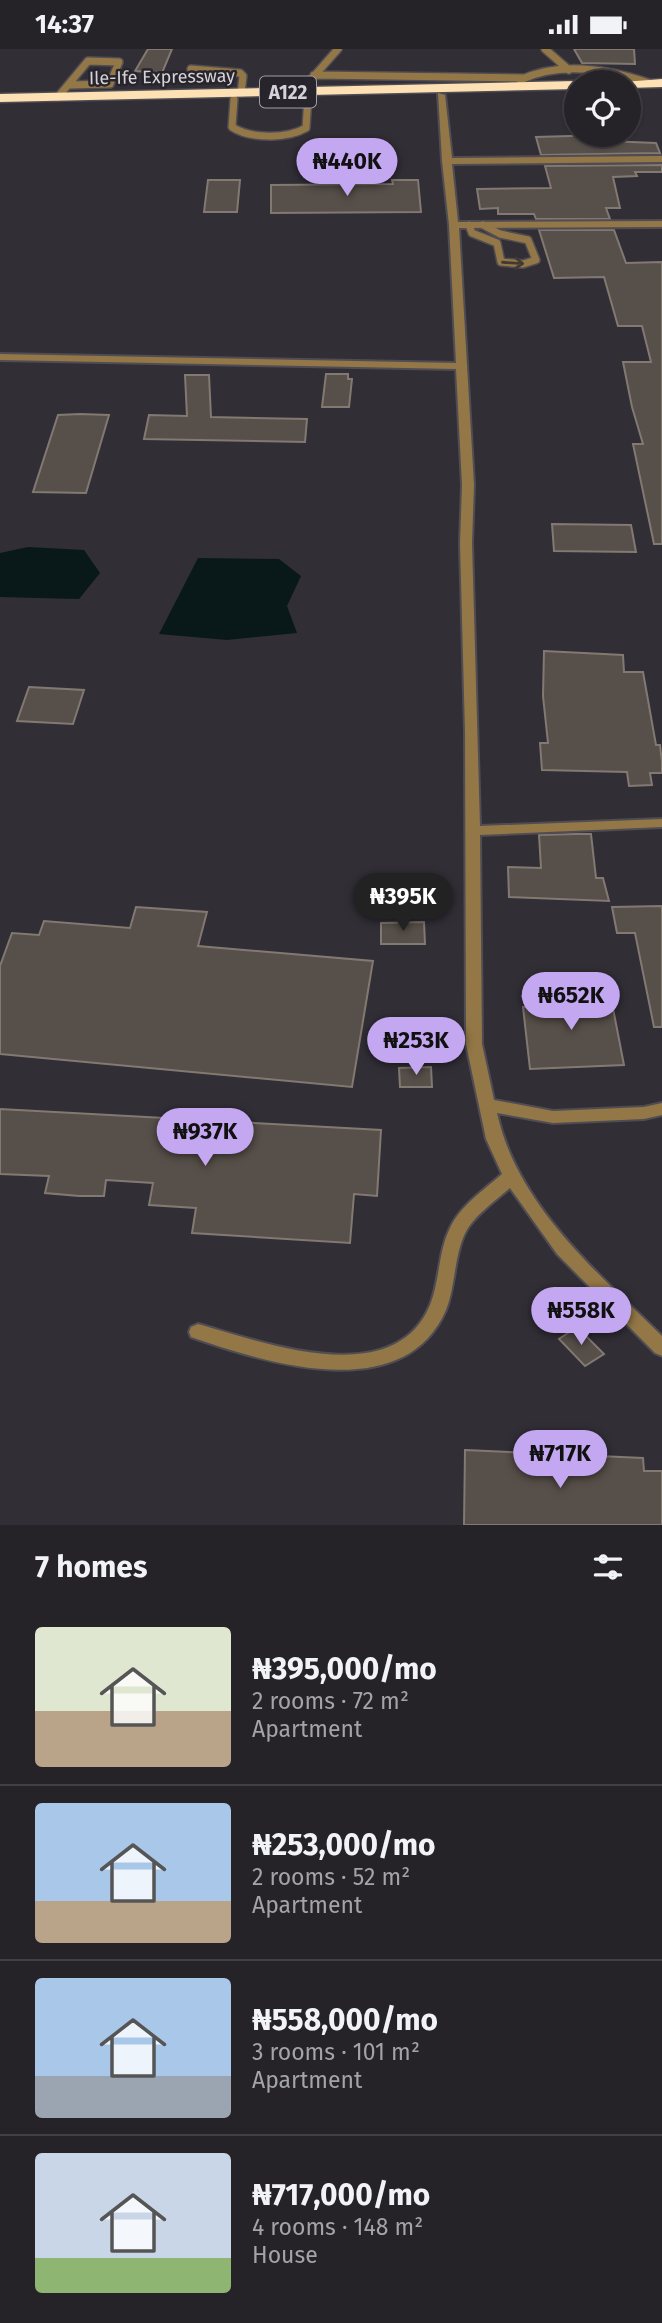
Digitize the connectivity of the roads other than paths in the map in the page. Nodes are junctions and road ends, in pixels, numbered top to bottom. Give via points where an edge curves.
1 (338, 49) edge
2 (545, 49) edge
3 (191, 69) dead end
4 (564, 70) edge
5 (569, 70) edge
6 (314, 75) junction
7 (523, 78) junction
8 (70, 85) junction
9 (564, 85) edge
10 (513, 87) junction
11 (113, 90) junction
12 (662, 90) edge
13 (641, 91) edge
14 (564, 92) edge
15 (304, 95) junction
16 (441, 95) junction
17 (237, 96) junction
18 (58, 97) junction
19 (0, 98) edge
20 (0, 105) edge
21 (662, 159) edge
22 (446, 161) junction
23 (662, 224) edge
24 (454, 225) junction
25 (469, 225) junction
26 (483, 225) junction
27 (509, 236) junction
28 (495, 242) junction
29 (0, 357) edge
30 (461, 366) junction
31 (662, 823) edge
32 (473, 831) junction
33 (487, 1105) junction
34 (662, 1109) edge
35 (511, 1176) junction
36 (198, 1332) dead end
37 (662, 1348) edge

1 - 6 lane
2 - 5 lane
3 - 17 lane via 240,73
4 - 7 lane
6 - 7 lane
6 - 15 lane
7 - 10 lane
8 - 11 lane
8 - 11 lane via 88,61 119,62
8 - 18 lane
9 - 10 highway, Ile-Ife Expressway / A122
10 - 15 highway, Ile-Ife Expressway / A122
11 - 17 highway, Ile-Ife Expressway / A122
11 - 18 highway, Ile-Ife Expressway / A122
12 - 13 highway
14 - 16 highway, Ile-Ife Expressway / A122
15 - 16 highway, Ile-Ife Expressway / A122
15 - 17 highway, Ile-Ife Expressway / A122
15 - 17 lane via 306,128 296,134 244,135 232,127
16 - 22 street
17 - 20 highway, Ile-Ife Expressway / A122
18 - 19 highway, Ile-Ife Expressway / A122
21 - 22 street
22 - 24 street
23 - 26 street
24 - 25 street
24 - 30 street
25 - 26 street
25 - 28 lane via 472,233
26 - 27 lane
27 - 28 lane
28 -> 27 lane via 504,264 536,260 528,240
29 - 30 street
30 - 32 street via 468,485
31 - 32 street
32 - 33 street via 474,1044
33 - 34 street via 553,1117
33 - 35 street via 494,1139
35 - 36 street via 459,1227 436,1311 419,1339 387,1358 346,1364 301,1359
35 - 37 street via 562,1249

